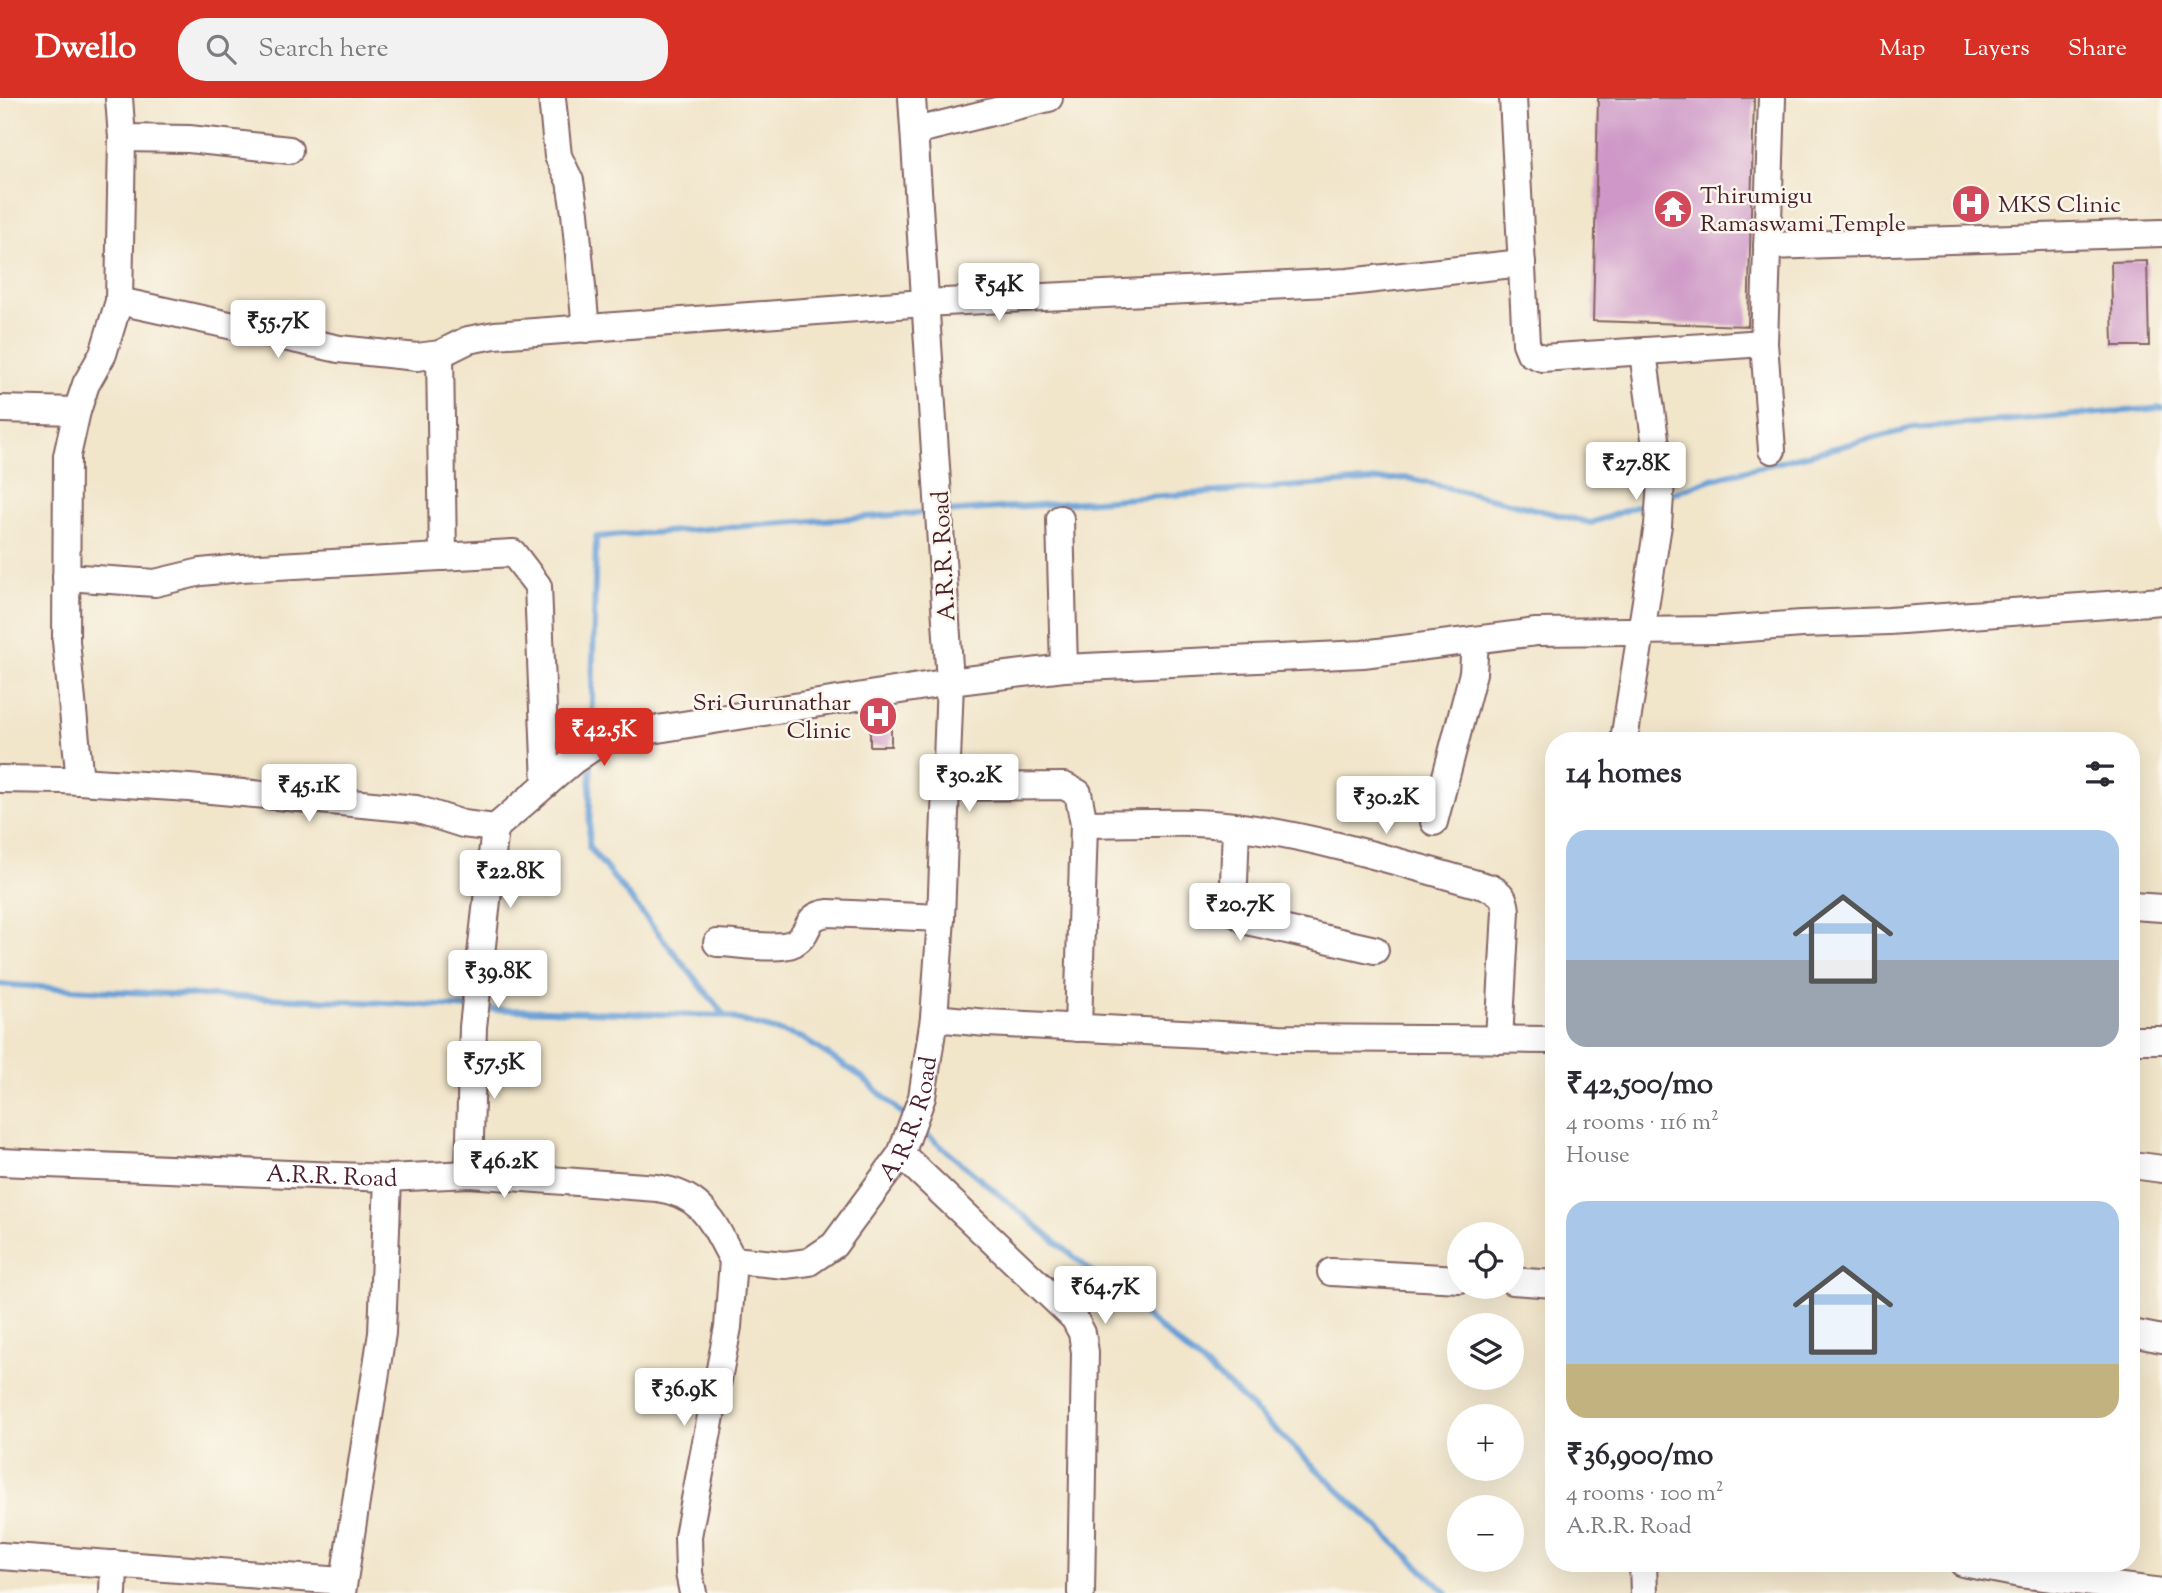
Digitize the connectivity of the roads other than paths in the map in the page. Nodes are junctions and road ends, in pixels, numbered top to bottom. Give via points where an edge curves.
1 (119, 98) edge
2 (552, 98) edge
3 (912, 98) edge
4 (1049, 98) edge
5 (1513, 98) edge
6 (1772, 98) edge
7 (915, 131) junction
8 (121, 138) junction
9 (289, 150) dead end
10 (2162, 233) edge
11 (1767, 246) junction
12 (1522, 263) junction
13 (119, 301) junction
14 (924, 303) junction
15 (586, 329) junction
16 (1764, 343) junction
17 (1643, 353) junction
18 (440, 354) junction
19 (0, 409) edge
20 (77, 411) junction
21 (1772, 450) dead end
22 (1060, 519) dead end
23 (443, 558) junction
24 (66, 577) junction
25 (2162, 601) edge
26 (1640, 632) junction
27 (1475, 640) junction
28 (1065, 668) junction
29 (950, 682) junction
30 (1625, 732) edge
31 (0, 779) edge
32 (80, 781) junction
33 (546, 784) junction
34 (946, 787) junction
35 (1434, 822) dead end
36 (1084, 824) junction
37 (1236, 826) junction
38 (495, 828) junction
39 (2140, 907) edge
40 (2162, 908) edge
41 (941, 918) junction
42 (717, 943) dead end
43 (1375, 950) dead end
44 (934, 1017) junction
45 (1079, 1028) junction
46 (1499, 1040) junction
47 (1545, 1040) edge
48 (2140, 1040) edge
49 (2162, 1040) edge
50 (904, 1147) junction
51 (0, 1162) edge
52 (2140, 1166) edge
53 (2162, 1169) edge
54 (468, 1174) junction
55 (388, 1178) junction
56 (733, 1261) junction
57 (1331, 1272) dead end
58 (1447, 1278) edge
59 (1524, 1282) edge
60 (1545, 1283) edge
61 (2140, 1335) edge
62 (2162, 1339) edge
63 (0, 1556) edge
64 (114, 1564) junction
65 (1643, 1572) edge
66 (2010, 1572) edge
67 (343, 1587) edge
68 (2162, 1592) edge
69 (113, 1593) edge
70 (693, 1593) edge
71 (1081, 1593) edge
72 (1644, 1593) edge

1 - 8 street
2 - 15 street via 558,156 570,181 575,213
3 - 7 street, A.R.R. Road
4 - 7 street
5 - 12 street
6 - 11 street
7 - 14 street, A.R.R. Road
8 - 9 street via 189,139
8 - 13 street
10 - 11 street
11 - 16 street
12 - 14 street via 1348,282
12 - 17 street via 1530,353 1542,358
13 - 18 street via 339,349 417,357
13 - 20 street via 103,354
14 - 15 street
14 - 29 street, A.R.R. Road
15 - 18 street via 495,335 468,340
16 - 17 street
16 - 21 street
17 - 26 street via 1661,481
18 - 23 street
19 - 20 street
20 - 24 street via 67,456
22 - 28 street
23 - 24 street via 241,568 155,583
23 - 33 street via 513,553 538,586
24 - 32 street via 66,641
25 - 26 street via 1889,621
26 - 27 street via 1536,632
26 - 30 street
27 - 28 street via 1363,654
27 - 35 street via 1473,673
28 - 29 street
29 - 33 street via 607,737
29 - 34 street, A.R.R. Road
31 - 32 street
32 - 38 street via 416,809 463,824
33 - 38 street
34 - 36 street via 1072,788 1079,793
34 - 41 street, A.R.R. Road
36 - 37 street
36 - 45 street
37 - 43 street via 1233,911 1247,921
37 - 46 street via 1322,843 1499,892 1506,911
38 - 54 street via 473,1027
39 - 40 street
41 - 42 street via 829,913 810,919 805,933 793,944
41 - 44 street, A.R.R. Road
44 - 45 street
44 - 50 street, A.R.R. Road via 922,1097
45 - 46 street via 1279,1038
46 - 47 street
48 - 49 street
50 - 56 street, A.R.R. Road via 834,1245 809,1262
50 - 71 street via 1074,1318 1082,1333
51 - 55 street, A.R.R. Road
52 - 53 street
54 - 55 street, A.R.R. Road
54 - 56 street, A.R.R. Road via 674,1191 690,1197 704,1211
55 - 67 street via 382,1333
56 - 70 street via 728,1327 688,1536
57 - 58 street
59 - 60 street
61 - 62 street
63 - 64 street
64 - 67 street
64 - 69 street
65 - 72 street
66 - 68 street

